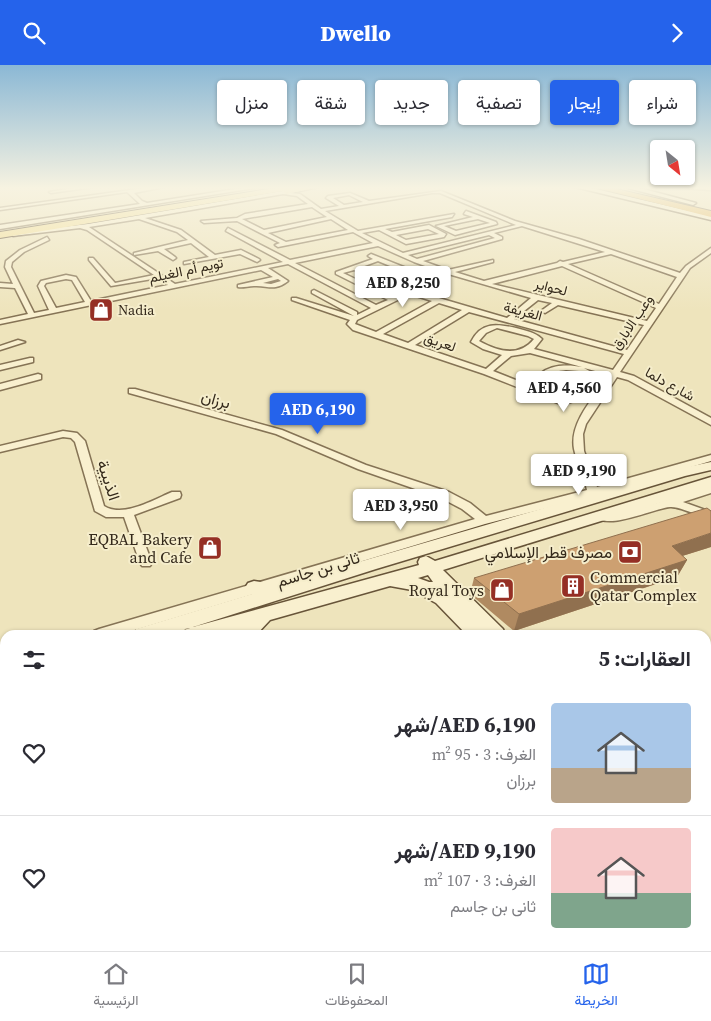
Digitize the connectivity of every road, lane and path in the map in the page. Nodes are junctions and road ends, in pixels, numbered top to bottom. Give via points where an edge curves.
1 (15, 228) edge
2 (18, 228) edge
3 (32, 228) edge
4 (61, 228) edge
5 (94, 228) edge
6 (172, 228) edge
7 (240, 228) edge
8 (255, 228) edge
9 (281, 228) edge
10 (352, 228) edge
11 (378, 228) edge
12 (381, 228) edge
13 (420, 228) edge
14 (432, 228) edge
15 (442, 228) edge
16 (475, 228) edge
17 (509, 228) edge
18 (536, 228) edge
19 (357, 231) junction
20 (264, 232) junction
21 (0, 233) edge
22 (390, 233) junction
23 (490, 233) junction
24 (47, 239) dead end
25 (192, 241) junction
26 (154, 242) dead end
27 (284, 243) junction
28 (377, 244) junction
29 (711, 244) edge
30 (162, 248) junction
31 (263, 249) junction
32 (711, 251) edge
33 (611, 252) junction
34 (136, 254) dead end
35 (402, 255) junction
36 (370, 256) dead end
37 (213, 257) junction
38 (173, 258) dead end
39 (91, 259) dead end
40 (378, 259) junction
41 (257, 260) dead end
42 (417, 261) junction
43 (491, 261) dead end
44 (186, 263) dead end
45 (287, 263) junction
46 (560, 263) junction
47 (690, 266) junction
48 (265, 267) junction
49 (353, 267) junction
50 (446, 272) junction
51 (159, 276) junction
52 (681, 276) junction
53 (430, 280) junction
54 (484, 283) junction
55 (0, 285) edge
56 (17, 285) junction
57 (174, 286) junction
58 (240, 286) dead end
59 (325, 288) dead end
60 (314, 292) junction
61 (410, 293) junction
62 (537, 297) junction
63 (394, 300) junction
64 (438, 301) junction
65 (558, 302) junction
66 (89, 303) junction
67 (660, 307) junction
68 (376, 308) junction
69 (468, 309) junction
70 (54, 310) junction
71 (348, 311) junction
72 (545, 311) dead end
73 (339, 314) junction
74 (32, 315) junction
75 (357, 318) junction
76 (509, 320) junction
77 (0, 322) edge
78 (648, 324) junction
79 (376, 335) junction
80 (21, 342) dead end
81 (408, 346) junction
82 (0, 348) edge
83 (529, 350) junction
84 (509, 353) junction
85 (630, 353) junction
86 (30, 360) dead end
87 (576, 366) junction
88 (0, 367) edge
89 (487, 373) junction
90 (615, 373) junction
91 (38, 377) dead end
92 (0, 387) edge
93 (533, 390) junction
94 (132, 391) dead end
95 (571, 401) junction
96 (591, 407) junction
97 (711, 422) edge
98 (0, 449) edge
99 (711, 458) edge
100 (711, 466) edge
101 (589, 478) junction
102 (711, 482) edge
103 (642, 484) junction
104 (607, 488) junction
105 (711, 489) edge
106 (593, 492) junction
107 (695, 494) junction
108 (176, 495) dead end
109 (668, 502) junction
110 (128, 513) junction
111 (711, 514) edge
112 (601, 516) junction
113 (484, 520) junction
114 (529, 526) junction
115 (406, 554) junction
116 (458, 559) junction
117 (146, 563) dead end
118 (374, 563) junction
119 (424, 566) junction
120 (254, 588) junction
121 (358, 588) junction
122 (282, 592) junction
123 (446, 595) junction
124 (207, 602) junction
125 (297, 604) junction
126 (266, 613) junction
127 (191, 628) edge
128 (115, 630) edge
129 (177, 630) edge
130 (249, 630) edge
131 (475, 630) edge
132 (490, 630) edge

1 - 21 main road
2 - 21 main road
3 - 21 main road
4 - 21 street
5 - 51 street
6 - 25 street
7 - 31 street via 228,231
8 - 20 street
9 - 20 street
10 - 19 street, لحواير
11 - 19 street
12 - 22 street
13 - 22 street
14 - 22 street via 444,235 409,242
15 - 16 street via 455,233
17 - 23 street
18 - 33 street
19 - 27 street
19 - 28 street, لحواير
20 - 27 street
23 - 35 street
23 - 42 street via 500,237
24 - 56 street via 9,261 8,267
25 - 30 street
25 - 37 street
26 - 30 street
27 - 31 street
28 - 35 street, لحواير
28 - 45 street, تويم أم الغيلم
29 - 47 street, وعب الابارق via 694,256
30 - 34 street
30 - 38 street
31 - 45 street
32 - 47 street, وعب الابارق
33 - 46 street
33 - 52 street
35 - 42 street, لحواير
36 - 40 street
37 - 41 street via 243,252
37 - 44 street
39 - 51 street via 113,285
40 - 49 street
40 - 53 street
42 - 50 street, لحواير
43 - 50 street
45 - 48 street, تويم أم الغيلم
45 - 68 street
46 - 54 street
46 - 67 street
47 - 52 street, وعب الابارق
48 - 57 street, تويم أم الغيلم
48 - 58 street via 285,281 266,287 257,283
49 - 61 street, الغريفة
49 - 63 street via 338,273
50 - 53 street
50 - 54 street, لحواير
51 - 57 street
52 - 67 street, وعب الابارق
53 - 61 street
54 - 62 street, لحواير
55 - 56 street
56 - 74 street
57 - 66 street, تويم أم الغيلم
59 - 60 street
60 - 71 street
60 - 73 street via 291,300
61 - 63 street
61 - 64 street, الغريفة
62 - 65 street, لحواير
62 - 76 street
63 - 68 street
64 - 69 street, الغريفة
64 - 79 street
65 - 72 street
65 - 78 street, لحواير
66 - 70 street, تويم أم الغيلم
66 - 70 street via 74,278 43,282 41,285
67 - 78 street, وعب الابارق
68 - 75 street
69 - 76 street, الغريفة
69 - 81 street
70 - 74 street, تويم أم الغيلم
71 - 73 street
71 - 75 street
73 - 75 street
74 - 77 street, تويم أم الغيلم
75 - 79 street, لعريق via 351,322 353,326
76 - 85 street, الغريفة
78 - 85 street, وعب الابارق
79 - 81 street, لعريق
80 - 82 street
81 - 89 street, لعريق
83 - 84 street
83 - 84 street via 538,340 536,336 503,326 492,327 475,339 478,344
83 - 87 street, شارع دلما
84 - 89 street
85 - 90 street, وعب الابارق
86 - 88 street
87 - 90 street, شارع دلما
87 - 93 street via 545,374
87 - 95 street via 591,376
89 - 93 street, لعريق
90 - 96 street, وعب الابارق
90 - 97 street, شارع دلما via 640,382
91 - 92 street
93 - 95 street, لعريق via 561,401
94 - 113 street, برزان via 285,434 362,467 445,495
95 - 96 street, لعريق
96 - 101 street, وعب الابارق via 581,424 577,441
98 - 110 street, الذيبية via 74,435 80,441 99,508 111,515
99 - 104 street, ثانى بن جاسم
100 - 103 main road, ثانى بن جاسم
101 - 104 street
101 - 106 street, وعب الابارق
102 - 112 main road, ثانى بن جاسم
103 - 114 main road via 637,491 620,499
103 - 115 main road, ثانى بن جاسم
104 - 106 street, ثانى بن جاسم
105 - 107 street, ثانى بن جاسم
106 - 113 street, ثانى بن جاسم
107 - 109 street, ثانى بن جاسم
107 - 111 street
108 - 110 street, الذيبية
109 - 111 street
109 - 112 street, ثانى بن جاسم via 631,515
110 - 117 street
112 - 116 main road, ثانى بن جاسم
113 - 120 street, ثانى بن جاسم
114 - 116 main road via 468,546
114 - 119 main road via 439,551
115 - 118 main road, ثانى بن جاسم
115 - 119 main road
116 - 119 main road, ثانى بن جاسم
116 - 123 main road via 448,577
118 - 121 main road via 382,568 382,573
118 - 122 main road, ثانى بن جاسم
119 - 121 main road, ثانى بن جاسم
119 - 123 main road
120 - 122 main road
120 - 124 street, ثانى بن جاسم
121 - 125 main road, ثانى بن جاسم
122 - 127 main road, ثانى بن جاسم
123 - 125 main road via 404,581 323,601
123 - 131 main road
123 - 132 main road
124 - 127 main road
124 - 128 street, ثانى بن جاسم
125 - 126 main road, ثانى بن جاسم
126 - 127 main road
126 - 130 main road, ثانى بن جاسم
127 - 129 main road, ثانى بن جاسم

